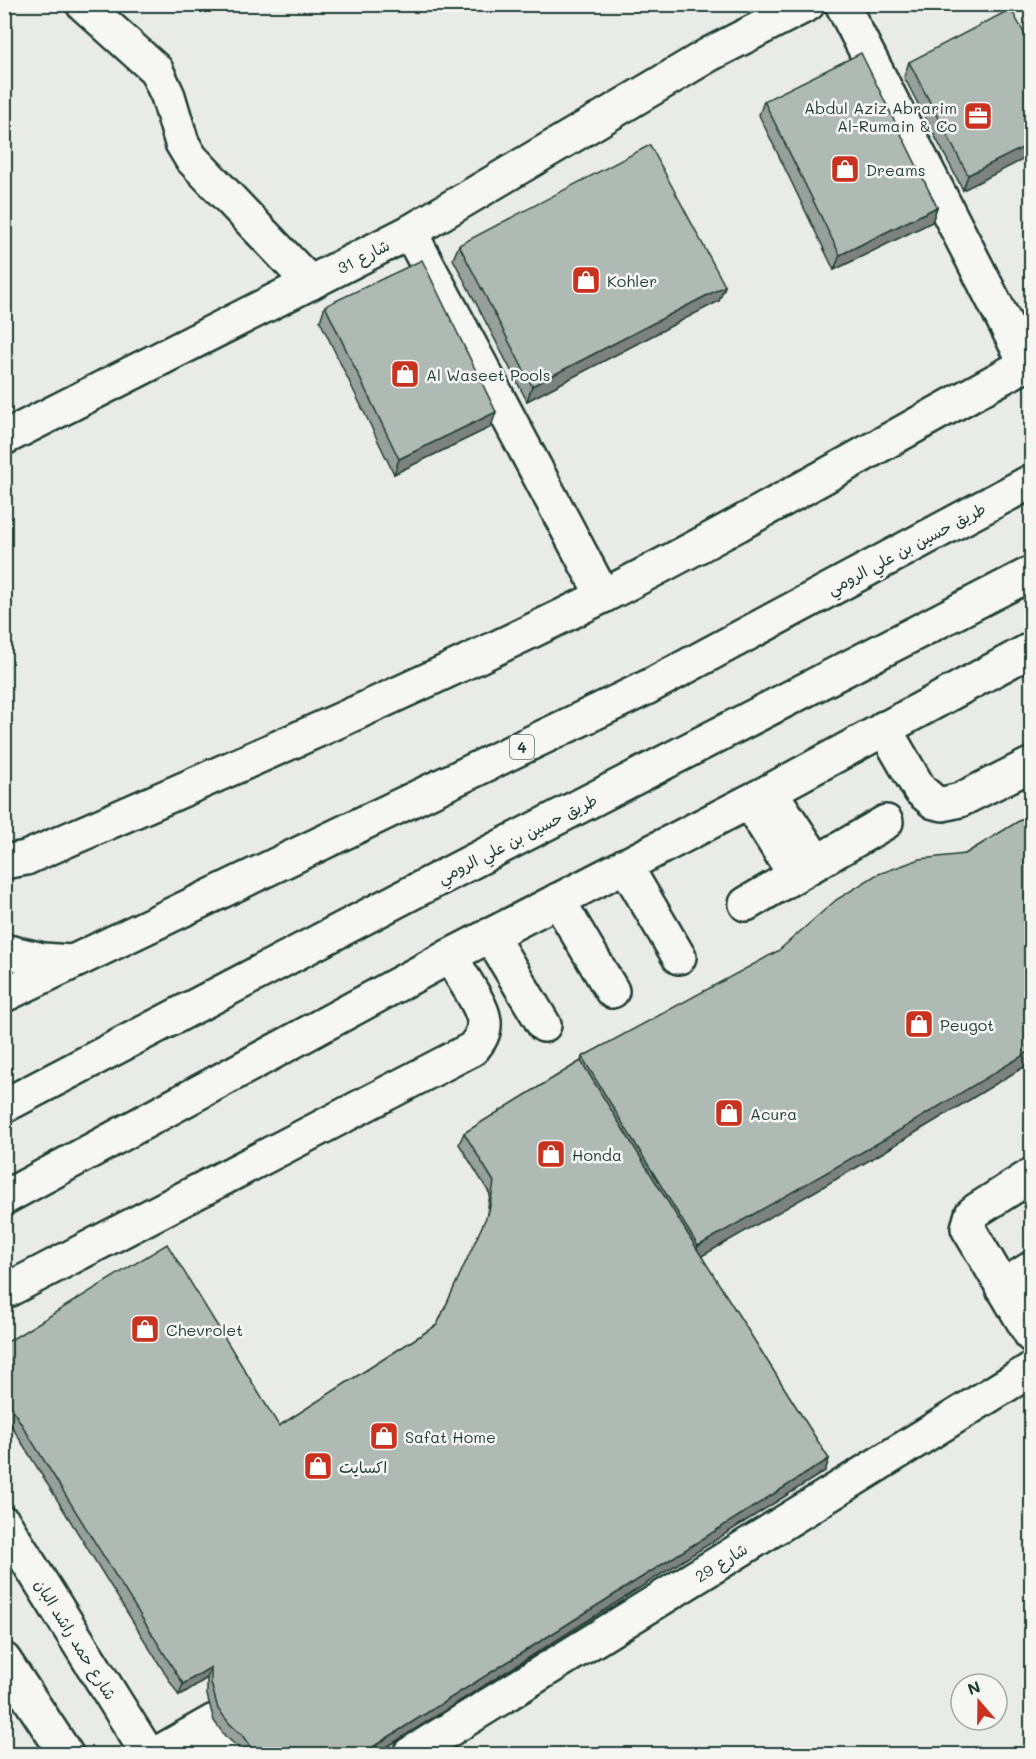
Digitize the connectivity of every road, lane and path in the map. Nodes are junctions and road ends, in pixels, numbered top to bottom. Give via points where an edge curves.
1 (83, 4) edge
2 (758, 4) edge
3 (808, 4) edge
4 (842, 4) edge
5 (710, 54) junction
6 (410, 232) junction
7 (310, 283) junction
8 (1029, 362) edge
9 (4, 438) edge
10 (1032, 481) edge
11 (1032, 573) edge
12 (603, 596) junction
13 (1032, 649) edge
14 (884, 728) junction
15 (1032, 764) edge
16 (760, 796) junction
17 (886, 822) dead end
18 (4, 862) edge
19 (626, 866) junction
20 (806, 869) junction
21 (558, 900) junction
22 (746, 904) dead end
23 (490, 935) junction
24 (4, 951) edge
25 (450, 956) junction
26 (679, 957) dead end
27 (71, 962) junction
28 (612, 991) dead end
29 (4, 995) edge
30 (544, 1026) dead end
31 (4, 1106) edge
32 (1032, 1175) edge
33 (4, 1198) edge
34 (1032, 1268) edge
35 (1002, 1287) junction
36 (4, 1292) edge
37 (1032, 1336) edge
38 (1032, 1369) edge
39 (4, 1523) edge
40 (4, 1660) edge
41 (218, 1739) edge
42 (66, 1755) edge
43 (148, 1755) edge
44 (156, 1755) edge
45 (410, 1755) edge

1 - 7 main road via 156,70 191,158
2 - 5 main road, شارع 31
3 - 5 main road, شارع 31
4 - 8 main road
5 - 6 main road, شارع 31
6 - 7 main road, شارع 31
6 - 12 main road
7 - 9 main road, شارع 31
8 - 12 main road via 746,521
10 - 27 main road, طريق حسين بن علي الرومي / 4 via 648,687
11 - 31 main road, طريق حسين بن علي الرومي
12 - 18 main road via 290,743 26,858
13 - 14 main road
14 - 15 main road via 920,790 934,802 960,800
14 - 16 main road
16 - 19 main road
16 - 20 main road
17 - 20 main road
19 - 21 main road
19 - 26 main road
20 - 22 main road
21 - 23 main road
21 - 28 main road
23 - 25 main road
23 - 30 main road
24 - 27 main road
25 - 33 main road
25 - 36 main road via 485,1021 480,1041 472,1049
27 - 29 main road, طريق حسين بن علي الرومي / 4
32 - 35 main road via 977,1210 969,1221 971,1235
34 - 35 main road
35 - 37 main road
38 - 45 main road, شارع 29
39 - 43 main road, شارع حمد راشد البان
40 - 42 main road
41 - 44 main road

